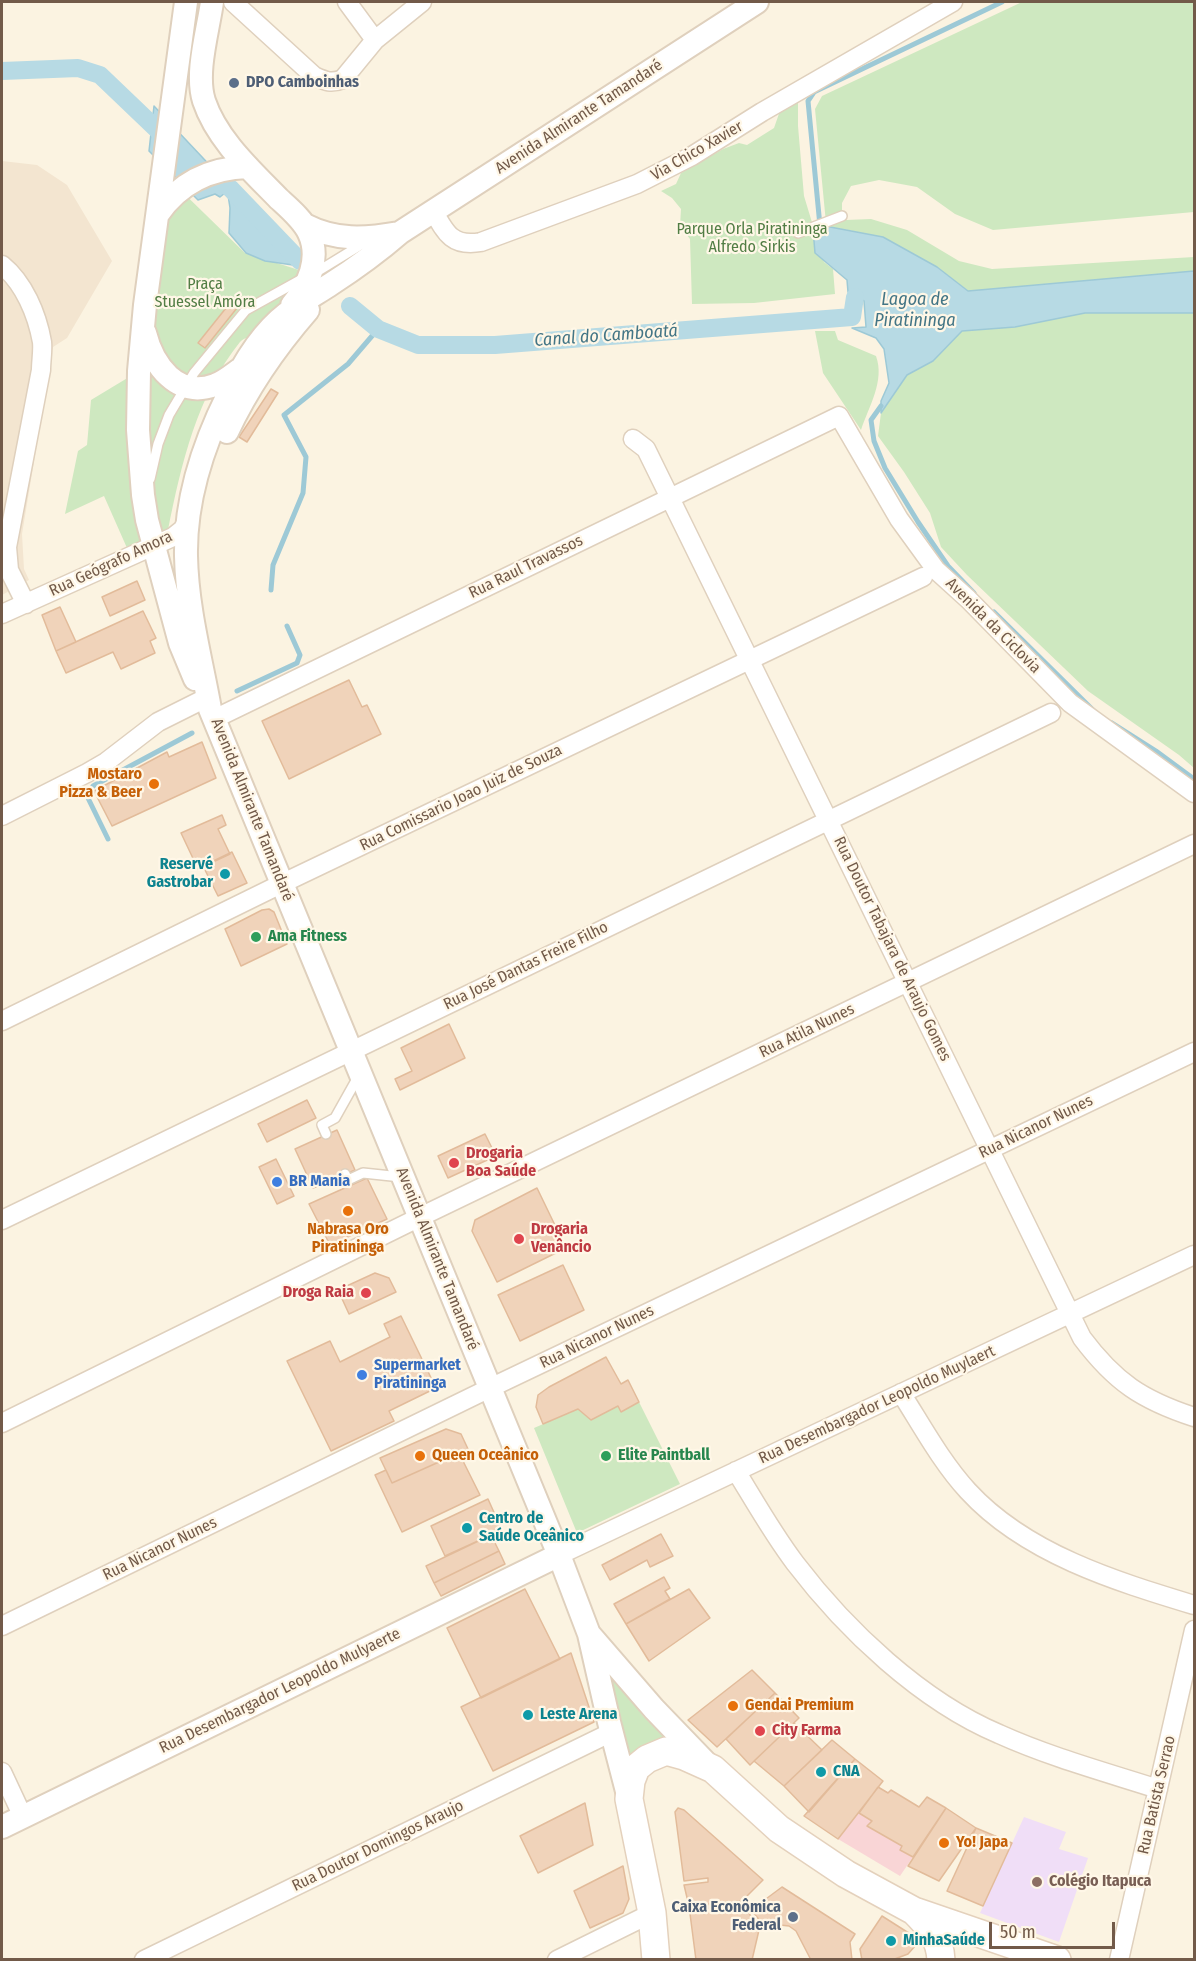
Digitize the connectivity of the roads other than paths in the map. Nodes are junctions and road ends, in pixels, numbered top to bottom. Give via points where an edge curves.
1 (186, 2) edge
2 (212, 2) edge
3 (233, 2) edge
4 (347, 2) edge
5 (422, 2) edge
6 (757, 2) edge
7 (953, 2) edge
8 (375, 40) junction
9 (240, 167) junction
10 (171, 182) junction
11 (434, 212) junction
12 (842, 216) dead end
13 (305, 225) junction
14 (401, 232) junction
15 (798, 233) dead end
16 (375, 237) junction
17 (2, 265) edge
18 (310, 275) junction
19 (333, 283) junction
20 (286, 314) junction
21 (144, 326) junction
22 (239, 370) junction
23 (185, 385) junction
24 (839, 416) joint
25 (633, 439) dead end
26 (669, 497) junction
27 (145, 508) junction
28 (189, 517) junction
29 (154, 547) junction
30 (923, 577) dead end
31 (26, 604) junction
32 (2, 614) edge
33 (749, 660) junction
34 (209, 709) junction
35 (1051, 713) dead end
36 (1194, 793) edge
37 (2, 816) edge
38 (828, 820) junction
39 (1194, 844) edge
40 (282, 884) junction
41 (908, 982) junction
42 (2, 1021) edge
43 (352, 1050) junction
44 (1194, 1052) edge
45 (361, 1073) junction
46 (327, 1134) dead end
47 (990, 1149) junction
48 (345, 1174) dead end
49 (404, 1177) junction
50 (420, 1217) junction
51 (2, 1220) edge
52 (1194, 1255) edge
53 (1071, 1313) junction
54 (490, 1388) junction
55 (901, 1393) junction
56 (1194, 1417) edge
57 (2, 1423) edge
58 (736, 1471) junction
59 (559, 1555) junction
60 (1194, 1605) edge
61 (2, 1626) edge
62 (1194, 1629) edge
63 (590, 1634) junction
64 (612, 1732) junction
65 (712, 1769) junction
66 (2, 1772) edge
67 (1158, 1789) junction
68 (629, 1799) junction
69 (23, 1817) junction
70 (2, 1827) edge
71 (914, 1911) junction
72 (652, 1913) junction
73 (144, 1959) edge
74 (557, 1959) edge
75 (656, 1959) edge
76 (941, 1959) edge
77 (1057, 1959) edge
78 (1119, 1959) edge

1 - 10 street via 172,111
2 - 9 street via 202,93 215,126
3 - 8 street via 314,76 326,81 343,79
4 - 8 street
5 - 8 street
6 - 11 street, Avenida Almirante Tamandaré
7 - 11 street, Via Chico Xavier via 692,156 637,184 480,242 452,238
9 - 10 street
9 - 13 street
10 - 21 street via 158,214
11 - 14 street, Avenida Almirante Tamandaré
12 - 15 lane
13 - 16 street, Avenida Almirante Tamandaré via 338,237
13 - 18 street via 313,250
14 - 16 street, Avenida Almirante Tamandaré
14 - 19 street, Avenida Almirante Tamandaré
16 - 18 lane
17 - 31 street via 13,274 28,299 42,344 41,370 7,547 9,570
18 - 20 street
18 - 23 lane via 246,310
19 - 20 street, Avenida Almirante Tamandaré
19 - 34 street via 259,373 219,452 202,533 202,593 211,659
20 - 22 street, Avenida Almirante Tamandaré via 261,339
21 - 23 street via 158,365 173,380
21 - 27 street via 138,421
22 - 23 street via 215,385
22 - 28 street, Avenida Almirante Tamandaré via 208,439
23 - 27 lane via 158,444
24 - 26 street, Rua Raul Travassos
24 - 36 street, Avenida da Ciclovia via 899,519 936,570 1070,702
25 - 26 street, Rua Doutor Tabajara de Araujo Gomes via 646,449
26 - 33 street, Rua Doutor Tabajara de Araujo Gomes
26 - 34 street, Rua Raul Travassos
27 - 29 street
28 - 29 street, Rua Geógrafo Amora via 183,529
28 - 34 street, Avenida Almirante Tamandaré via 188,584
29 - 31 street, Rua Geógrafo Amora
29 - 34 street via 180,643
30 - 33 street, Rua Comissario Joao Juiz de Souza
31 - 32 street, Rua Geógrafo Amora
33 - 38 street, Rua Doutor Tabajara de Araujo Gomes
33 - 40 street, Rua Comissario Joao Juiz de Souza
34 - 37 street, Rua Raul Travassos via 158,722 106,762
34 - 40 street, Avenida Almirante Tamandaré
35 - 38 street, Rua José Dantas Freire Filho
38 - 41 street, Rua Doutor Tabajara de Araujo Gomes
38 - 43 street, Rua José Dantas Freire Filho
39 - 41 street, Rua Atila Nunes
40 - 42 street, Rua Comissario Joao Juiz de Souza
40 - 43 street, Avenida Almirante Tamandaré
41 - 47 street, Rua Doutor Tabajara de Araujo Gomes
41 - 50 street, Rua Atila Nunes
43 - 45 street, Avenida Almirante Tamandaré
43 - 51 street, Rua José Dantas Freire Filho
44 - 47 street, Rua Nicanor Nunes
45 - 46 lane via 335,1118 322,1125
45 - 49 street, Avenida Almirante Tamandaré
47 - 53 street, Rua Doutor Tabajara de Araujo Gomes
47 - 54 street, Rua Nicanor Nunes
48 - 49 lane via 348,1180 363,1173
49 - 50 street, Avenida Almirante Tamandaré
50 - 54 street, Avenida Almirante Tamandaré
50 - 57 street
52 - 53 street, Rua Desembargador Leopoldo Muylaert
53 - 55 street, Rua Desembargador Leopoldo Muylaert
53 - 56 street, Rua Doutor Tabajara de Araujo Gomes via 1082,1338 1123,1383 1163,1407
54 - 59 street, Avenida Almirante Tamandaré
54 - 61 street, Rua Nicanor Nunes
55 - 58 street, Rua Desembargador Leopoldo Muylaert
55 - 60 street via 968,1491 1003,1521 1043,1548 1143,1590
58 - 59 street, Rua Desembargador Leopoldo Muylaert
58 - 67 street via 795,1563 835,1610 912,1682 953,1711 997,1734
59 - 63 street, Avenida Almirante Tamandaré
59 - 69 street, Rua Desembargador Leopoldo Mulyaerte
62 - 67 street, Rua Batista Serrao
63 - 64 street, Avenida Almirante Tamandaré
63 - 65 street, Avenida Almirante Tamandaré
64 - 68 street, Avenida Almirante Tamandaré
64 - 73 street, Rua Doutor Domingos Araujo
65 - 68 main road via 666,1751 636,1768
65 - 71 main road via 779,1829 846,1874
66 - 69 street
67 - 78 street, Rua Batista Serrao
68 - 72 main road, Avenida Almirante Tamandaré
69 - 70 street, Rua Desembargador Leopoldo Mulyaerte
71 - 76 main road via 936,1936
71 - 77 main road
72 - 74 street
72 - 75 main road, Avenida Almirante Tamandaré

